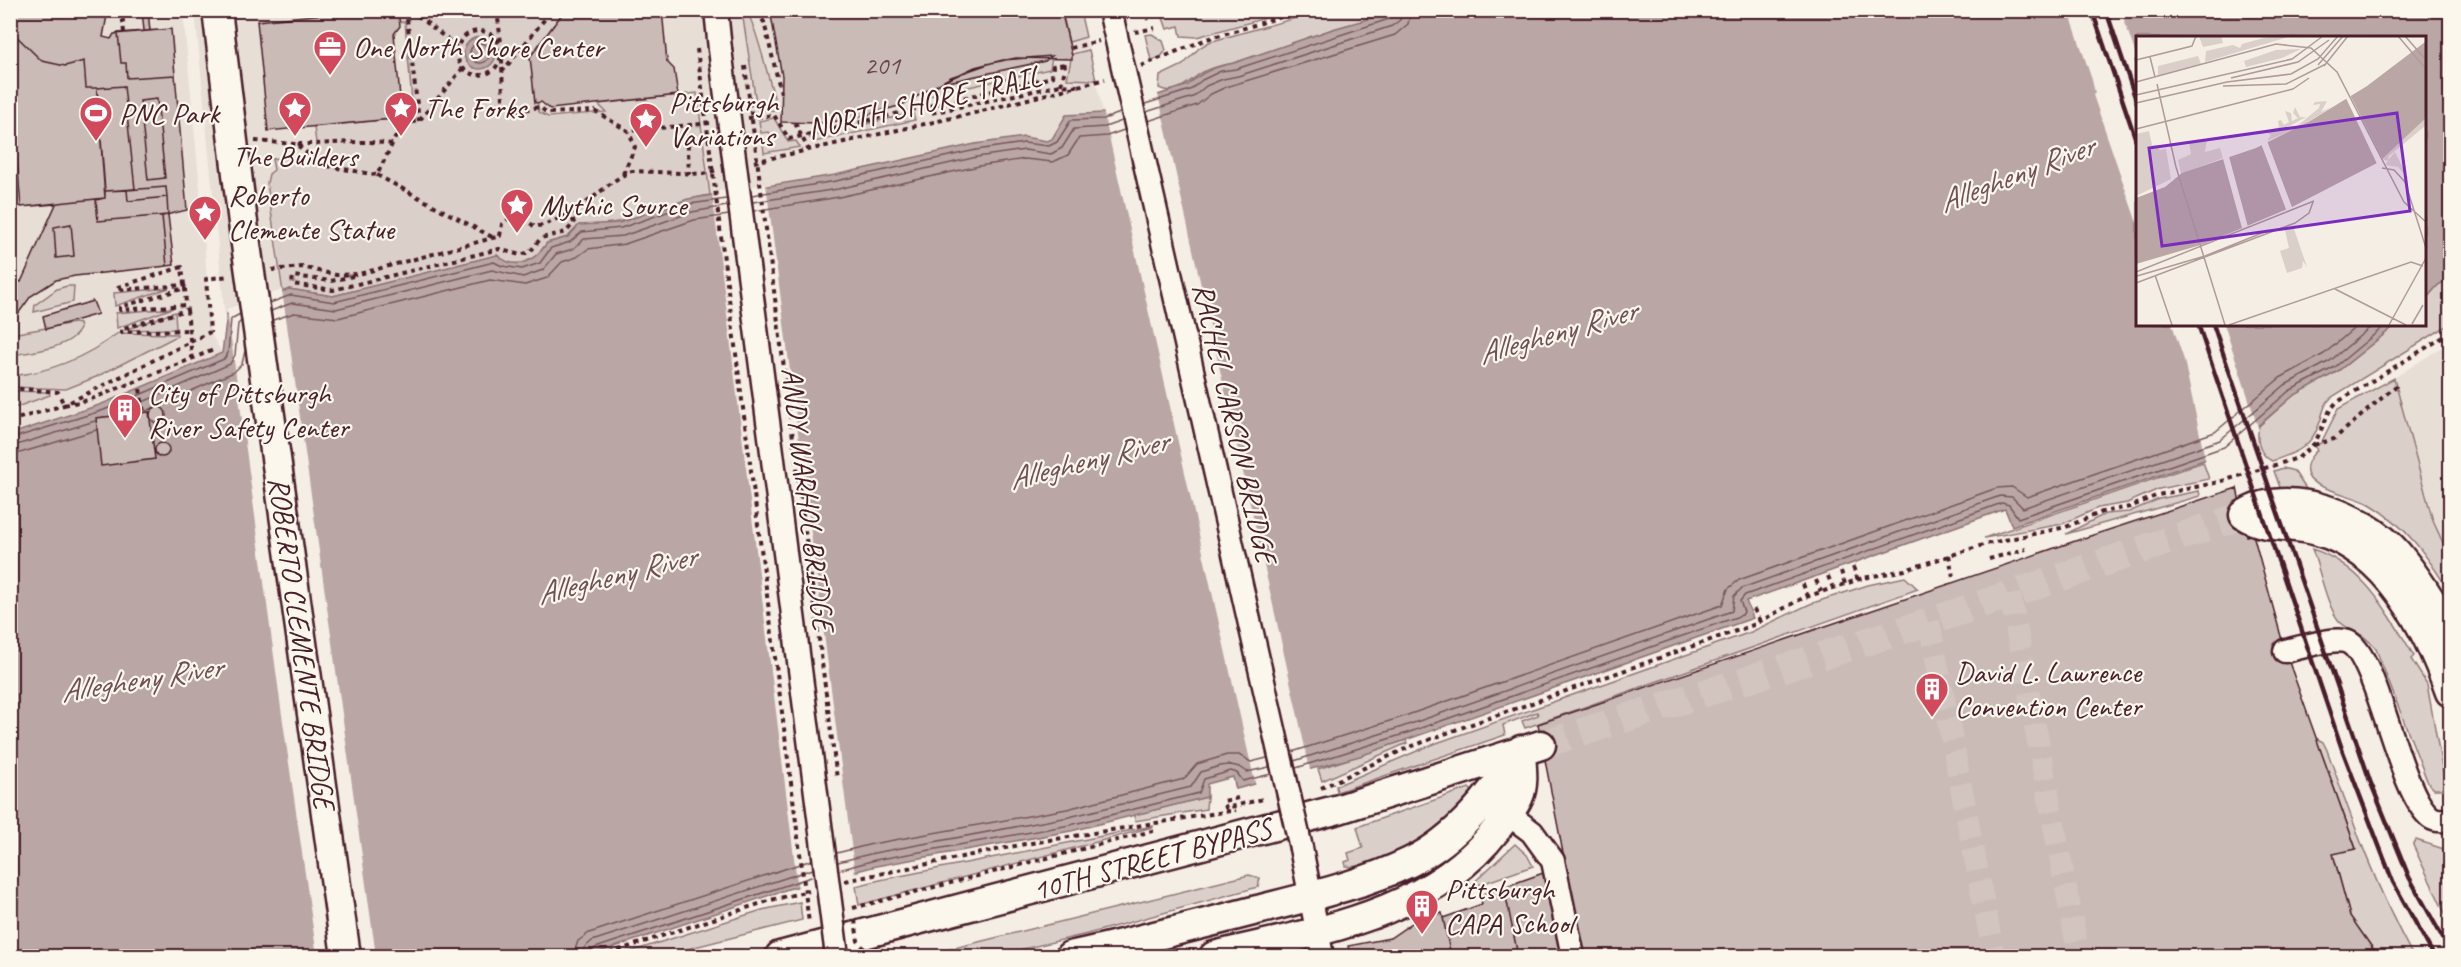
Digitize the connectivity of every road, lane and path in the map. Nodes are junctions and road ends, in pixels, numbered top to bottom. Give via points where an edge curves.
1 (122, 10) edge
2 (217, 10) edge
3 (408, 10) edge
4 (497, 10) edge
5 (552, 10) edge
6 (1110, 10) edge
7 (1146, 10) edge
8 (1305, 10) edge
9 (142, 11) edge
10 (148, 11) edge
11 (727, 11) edge
12 (129, 13) dead end
13 (185, 14) dead end
14 (1148, 20) dead end
15 (124, 33) dead end
16 (501, 47) junction
17 (458, 48) junction
18 (697, 49) dead end
19 (501, 54) junction
20 (1064, 58) dead end
21 (744, 59) dead end
22 (1065, 64) junction
23 (463, 68) junction
24 (1130, 70) dead end
25 (502, 72) junction
26 (1107, 78) dead end
27 (1061, 85) junction
28 (1084, 86) junction
29 (781, 93) dead end
30 (503, 103) dead end
31 (930, 105) junction
32 (516, 111) dead end
33 (419, 122) junction
34 (795, 123) dead end
35 (628, 131) junction
36 (802, 136) junction
37 (233, 143) junction
38 (296, 144) junction
39 (392, 144) junction
40 (808, 149) junction
41 (745, 164) dead end
42 (724, 169) dead end
43 (623, 174) junction
44 (689, 174) junction
45 (376, 175) junction
46 (571, 213) junction
47 (495, 238) junction
48 (269, 271) dead end
49 (359, 274) junction
50 (236, 275) dead end
51 (184, 286) junction
52 (187, 307) junction
53 (189, 330) junction
54 (2451, 333) edge
55 (190, 343) junction
56 (216, 349) dead end
57 (192, 358) junction
58 (2397, 385) dead end
59 (10, 388) edge
60 (140, 389) dead end
61 (64, 405) junction
62 (144, 412) dead end
63 (10, 421) edge
64 (2314, 445) junction
65 (2026, 549) dead end
66 (1949, 555) junction
67 (1989, 559) dead end
68 (1853, 567) dead end
69 (1840, 571) dead end
70 (1828, 576) dead end
71 (1953, 578) dead end
72 (1816, 580) dead end
73 (1858, 580) junction
74 (1803, 584) dead end
75 (1845, 584) junction
76 (2408, 586) junction
77 (1833, 588) junction
78 (1821, 592) junction
79 (1808, 597) junction
80 (1754, 609) dead end
81 (1760, 622) junction
82 (2451, 634) edge
83 (2285, 651) dead end
84 (2451, 692) edge
85 (1531, 747) junction
86 (837, 780) dead end
87 (1309, 791) dead end
88 (1238, 798) dead end
89 (1263, 799) dead end
90 (1267, 803) dead end
91 (1508, 814) junction
92 (2451, 820) edge
93 (1156, 830) dead end
94 (849, 873) dead end
95 (839, 883) dead end
96 (850, 885) dead end
97 (816, 889) dead end
98 (852, 896) dead end
99 (1309, 897) junction
100 (853, 908) junction
101 (809, 923) dead end
102 (1319, 944) edge
103 (866, 951) dead end
104 (346, 957) edge
105 (601, 957) edge
106 (780, 957) edge
107 (837, 957) edge
108 (1070, 957) edge
109 (1214, 957) edge
110 (1572, 957) edge

1 - 15 path
2 - 37 main road, ROBERTO CLEMENTE BRIDGE
3 - 17 path
3 - 33 path
4 - 16 path
5 - 25 path
6 - 99 street, RACHEL CARSON BRIDGE, bridge
7 - 14 path
8 - 24 path via 1207,39
9 - 12 path
10 - 13 path
11 - 29 path via 758,14 764,22
11 - 107 street, ANDY WARHOL BRIDGE, bridge via 720,49
16 - 17 path via 493,35 479,31 466,35
16 - 19 path
17 - 23 path
18 - 101 path, bridge
19 - 23 path via 496,68 490,72 476,75
19 - 25 path
20 - 22 path
21 - 86 path, bridge
22 - 27 path
22 - 31 path via 1053,66 1052,76
23 - 33 path
25 - 30 path
26 - 28 path, NORTH SHORE TRAIL
27 - 28 path
27 - 31 path via 931,113
28 - 40 path, NORTH SHORE TRAIL
31 - 36 path
32 - 35 path via 540,107 548,113 595,111
33 - 39 path via 402,124
34 - 36 path
35 - 43 path via 635,147
35 - 44 path via 687,126
36 - 40 path
37 - 38 path via 258,140
37 - 104 main road, ROBERTO CLEMENTE BRIDGE, bridge
38 - 39 path
38 - 45 path via 321,165
39 - 45 path
40 - 41 path, NORTH SHORE TRAIL
42 - 44 path
43 - 44 path
43 - 46 path
45 - 47 path
46 - 47 path via 535,227 524,218 511,217
46 - 49 path via 574,223 566,232 541,238 530,252 520,255 499,249 333,290 292,284 293,276 331,281
47 - 49 path
48 - 49 path via 302,267 336,275
50 - 55 path via 206,279 210,332
51 - 51 path via 118,290 182,267
51 - 52 path
51 - 52 path via 120,310
52 - 53 path
52 - 53 path via 121,332
53 - 55 path
54 - 64 path via 2336,403
55 - 57 path
55 - 61 path
56 - 57 path
57 - 61 path via 90,400
58 - 64 path via 2334,439
59 - 61 path via 58,392
60 - 62 path
61 - 63 path
64 - 66 path via 2282,464 2158,495 2066,528
65 - 67 path
66 - 71 path
66 - 73 path
68 - 73 path
69 - 75 path
70 - 77 path
72 - 78 path
73 - 75 path
74 - 79 path
75 - 77 path
76 - 76 main road via 2396,552 2373,532 2328,510 2283,503 2254,508 2244,515 2258,525 2308,528 2336,537
76 - 82 main road
76 - 84 main road
77 - 78 path
78 - 79 path
79 - 81 path
80 - 81 path
81 - 87 path via 1455,730
83 - 92 street via 2337,640 2355,646 2415,797 2435,820
85 - 91 main road via 1520,794
85 - 99 main road via 1477,810 1424,854 1364,880
85 - 106 main road, 10TH STREET BYPASS via 1339,809
88 - 89 path via 1224,801 1226,807
90 - 95 path via 1025,844
91 - 102 main road via 1473,855 1436,884
91 - 110 street via 1532,832 1553,861
93 - 100 path
94 - 96 path
97 - 105 path via 771,900
98 - 100 path
99 - 102 street, RACHEL CARSON BRIDGE
99 - 108 main road
100 - 103 path, bridge via 858,941
102 - 109 main road

